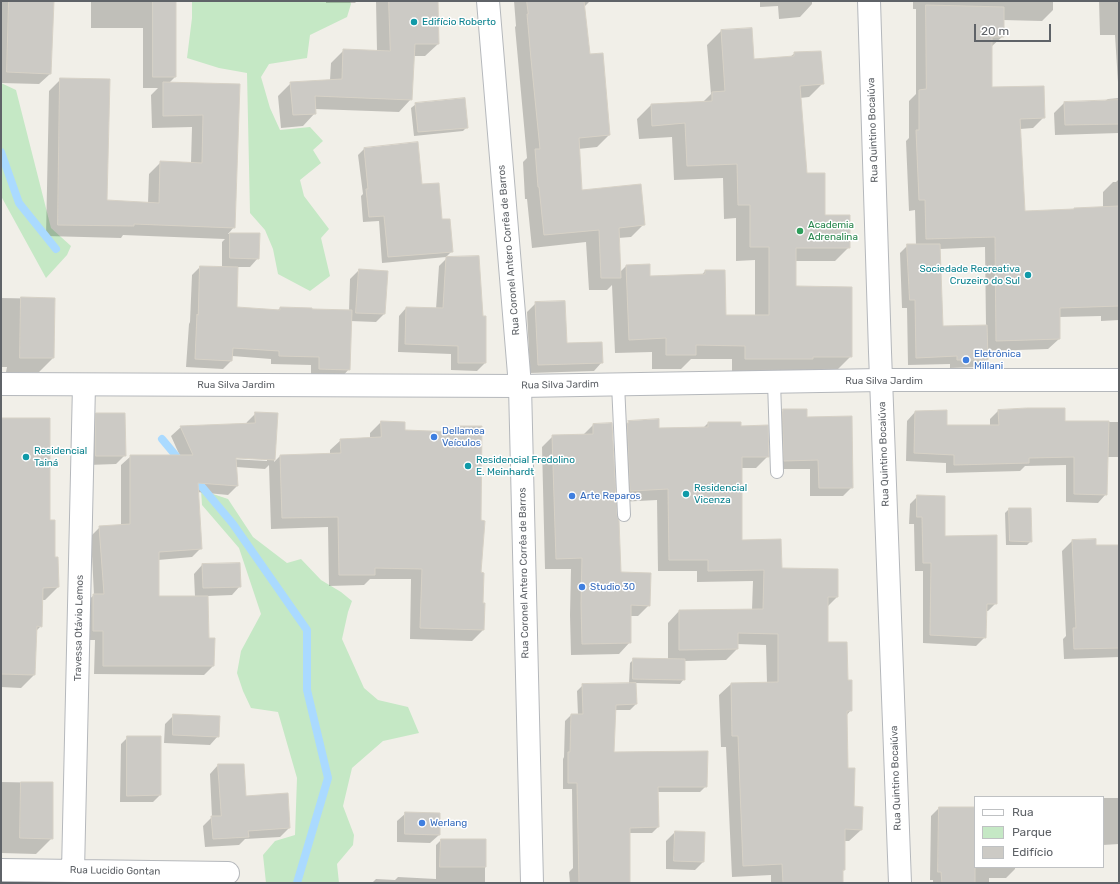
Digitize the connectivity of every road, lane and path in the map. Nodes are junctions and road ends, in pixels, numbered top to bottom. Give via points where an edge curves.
1 (488, 1) edge
2 (869, 1) edge
3 (881, 380) junction
4 (1119, 380) edge
5 (774, 382) junction
6 (1, 384) edge
7 (84, 384) junction
8 (618, 384) junction
9 (520, 386) junction
10 (777, 472) dead end
11 (624, 515) dead end
12 (1, 870) edge
13 (73, 871) junction
14 (228, 873) dead end
15 (532, 883) edge
16 (900, 883) edge

1 - 9 street, Rua Coronel Antero Corrêa de Barros
2 - 3 street, Rua Quintino Bocaiúva
3 - 4 street, Rua Silva Jardim
3 - 5 street, Rua Silva Jardim
3 - 16 street, Rua Quintino Bocaiúva
5 - 8 street, Rua Silva Jardim
5 - 10 lane
6 - 7 street, Rua Silva Jardim
7 - 9 street, Rua Silva Jardim
7 - 13 street, Travessa Otávio Lemos
8 - 9 street, Rua Silva Jardim
8 - 11 lane
9 - 15 street, Rua Coronel Antero Corrêa de Barros
12 - 13 street, Rua Lucidio Gontan
13 - 14 street, Rua Lucidio Gontan

